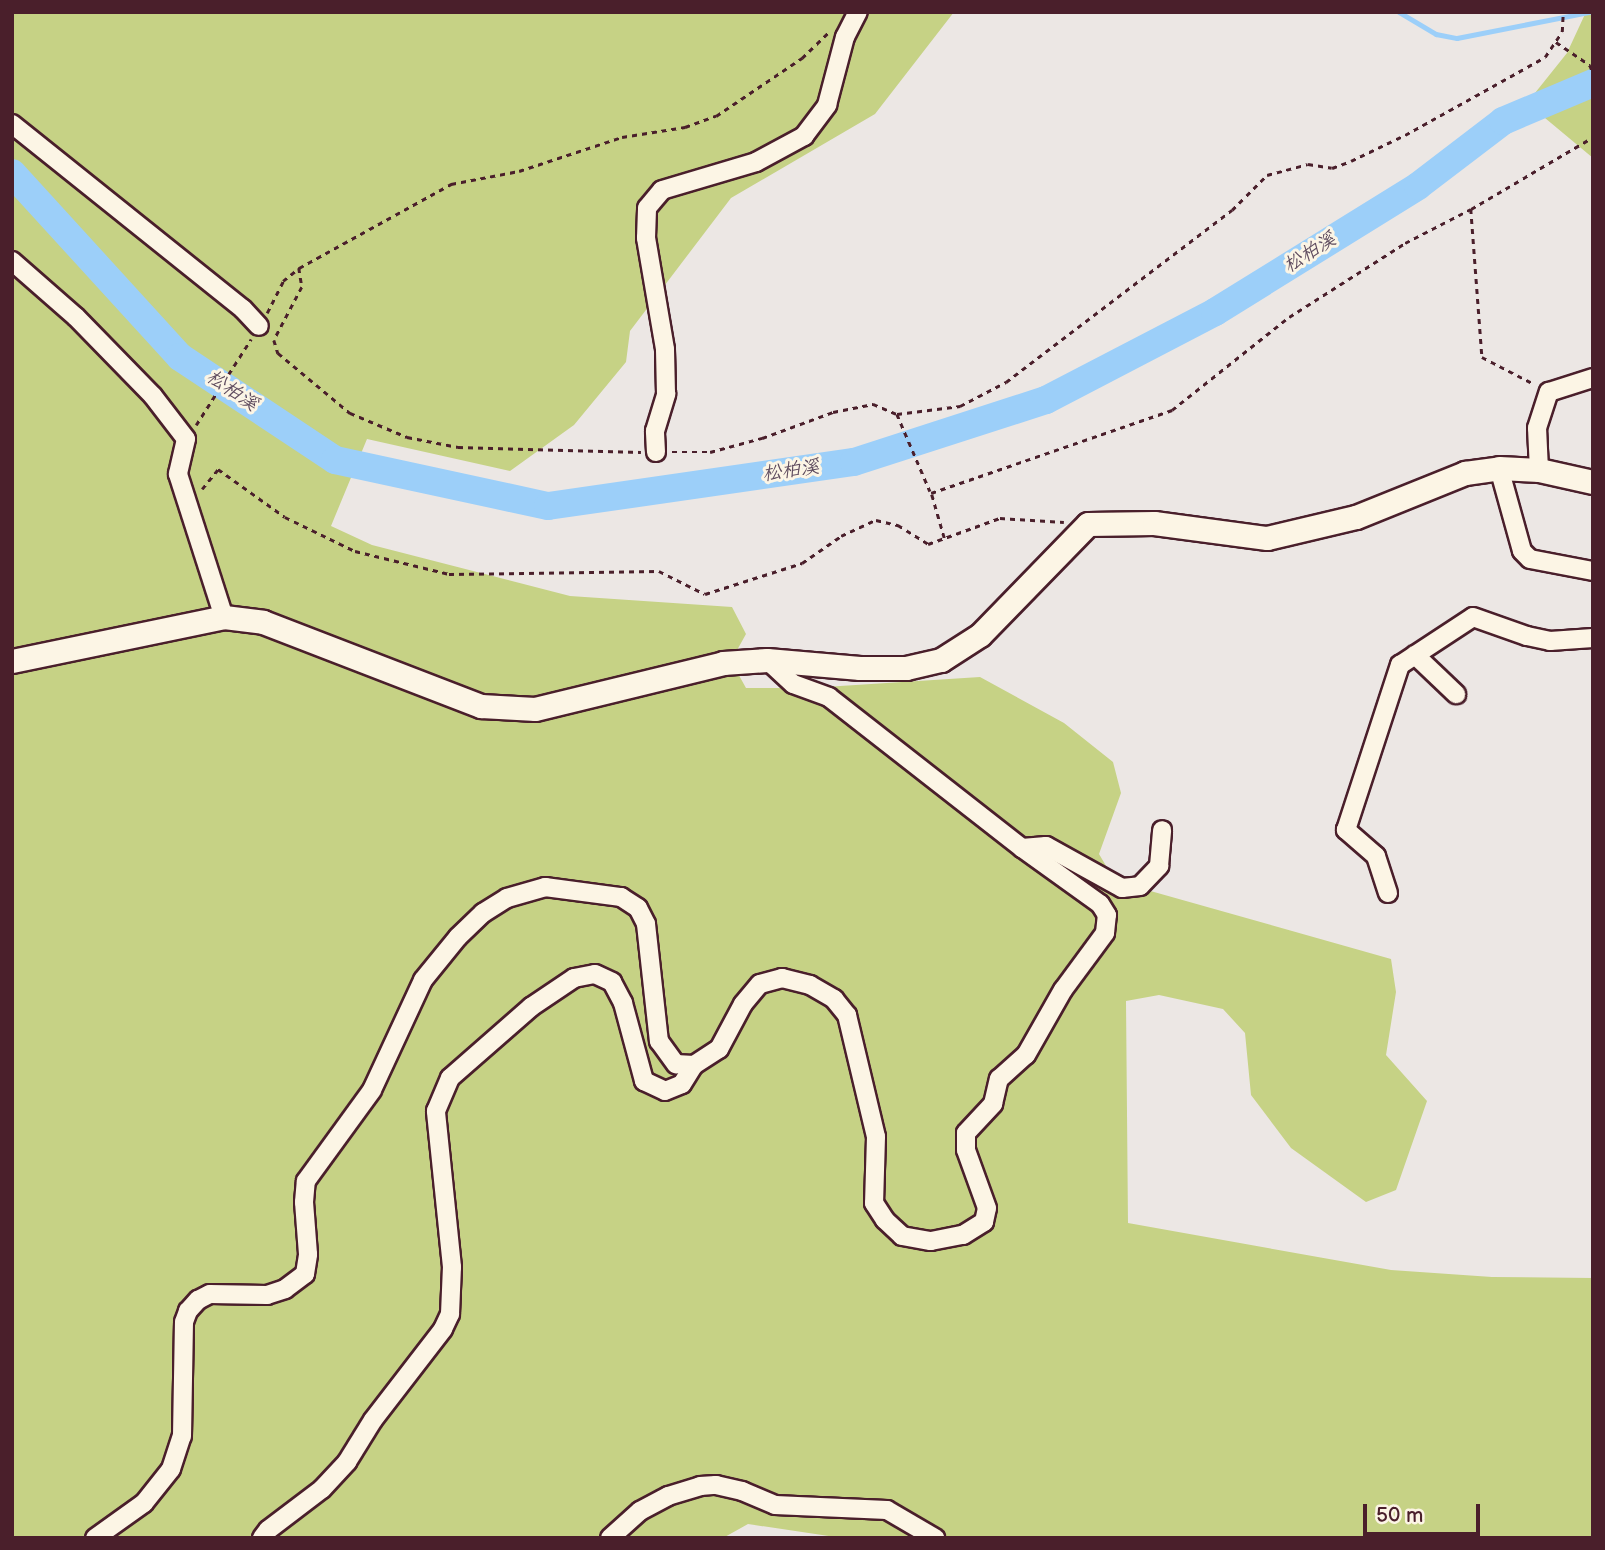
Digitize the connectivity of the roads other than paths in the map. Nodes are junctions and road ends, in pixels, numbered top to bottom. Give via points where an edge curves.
1 (858, 12) edge
2 (12, 124) edge
3 (12, 261) edge
4 (259, 326) road end
5 (1593, 378) edge
6 (656, 452) road end
7 (1499, 468) junction
8 (1539, 470) junction
9 (1593, 482) edge
10 (1593, 571) edge
11 (225, 617) junction
12 (1593, 638) edge
13 (1415, 655) junction
14 (766, 660) junction
15 (12, 661) edge
16 (1457, 694) dead end
17 (1162, 830) dead end
18 (1022, 848) junction
19 (1388, 893) dead end
20 (694, 1065) junction
21 (95, 1538) edge
22 (262, 1538) edge
23 (610, 1538) edge
24 (935, 1538) edge

1 - 6 street via 845,37 827,105 804,136 757,162 662,190 647,208 646,238 665,349 666,394 654,431
2 - 4 street
3 - 11 street via 124,366 186,439 178,474
5 - 8 street via 1549,392 1537,428
7 - 8 main road
7 - 10 street via 1522,551 1530,559
7 - 14 main road via 1465,473 1356,517 1267,538 1154,523 1088,524 980,635 942,660 906,668
8 - 9 main road
11 - 14 main road via 263,622 481,705 535,709 723,663
11 - 15 main road
12 - 13 street via 1550,641 1473,617
13 - 16 street
13 - 19 street via 1400,665 1346,830 1376,856
14 - 18 street via 793,684 829,697
17 - 18 street via 1159,866 1140,886 1122,888 1046,846
18 - 20 street via 1100,904 1107,915 1105,933 1063,990 1026,1055 999,1079 992,1104 966,1133 966,1150 987,1208 985,1222 963,1235 931,1241 902,1236 885,1220 874,1203 876,1137 847,1015 834,999 810,985 782,978 760,984 743,1004 719,1049
20 - 21 street via 676,1064 659,1041 646,924 638,908 621,897 545,887 507,898 483,913 424,980 372,1090 306,1181 305,1274 285,1289 267,1294 210,1294 188,1311 182,1436 171,1469 144,1503
20 - 22 street via 682,1084 665,1091 644,1081 623,1003 612,982 595,975 573,978 531,1007 450,1079 436,1111 452,1267 450,1314 347,1462
23 - 24 street via 640,1511 668,1496 716,1485 775,1505 887,1510

